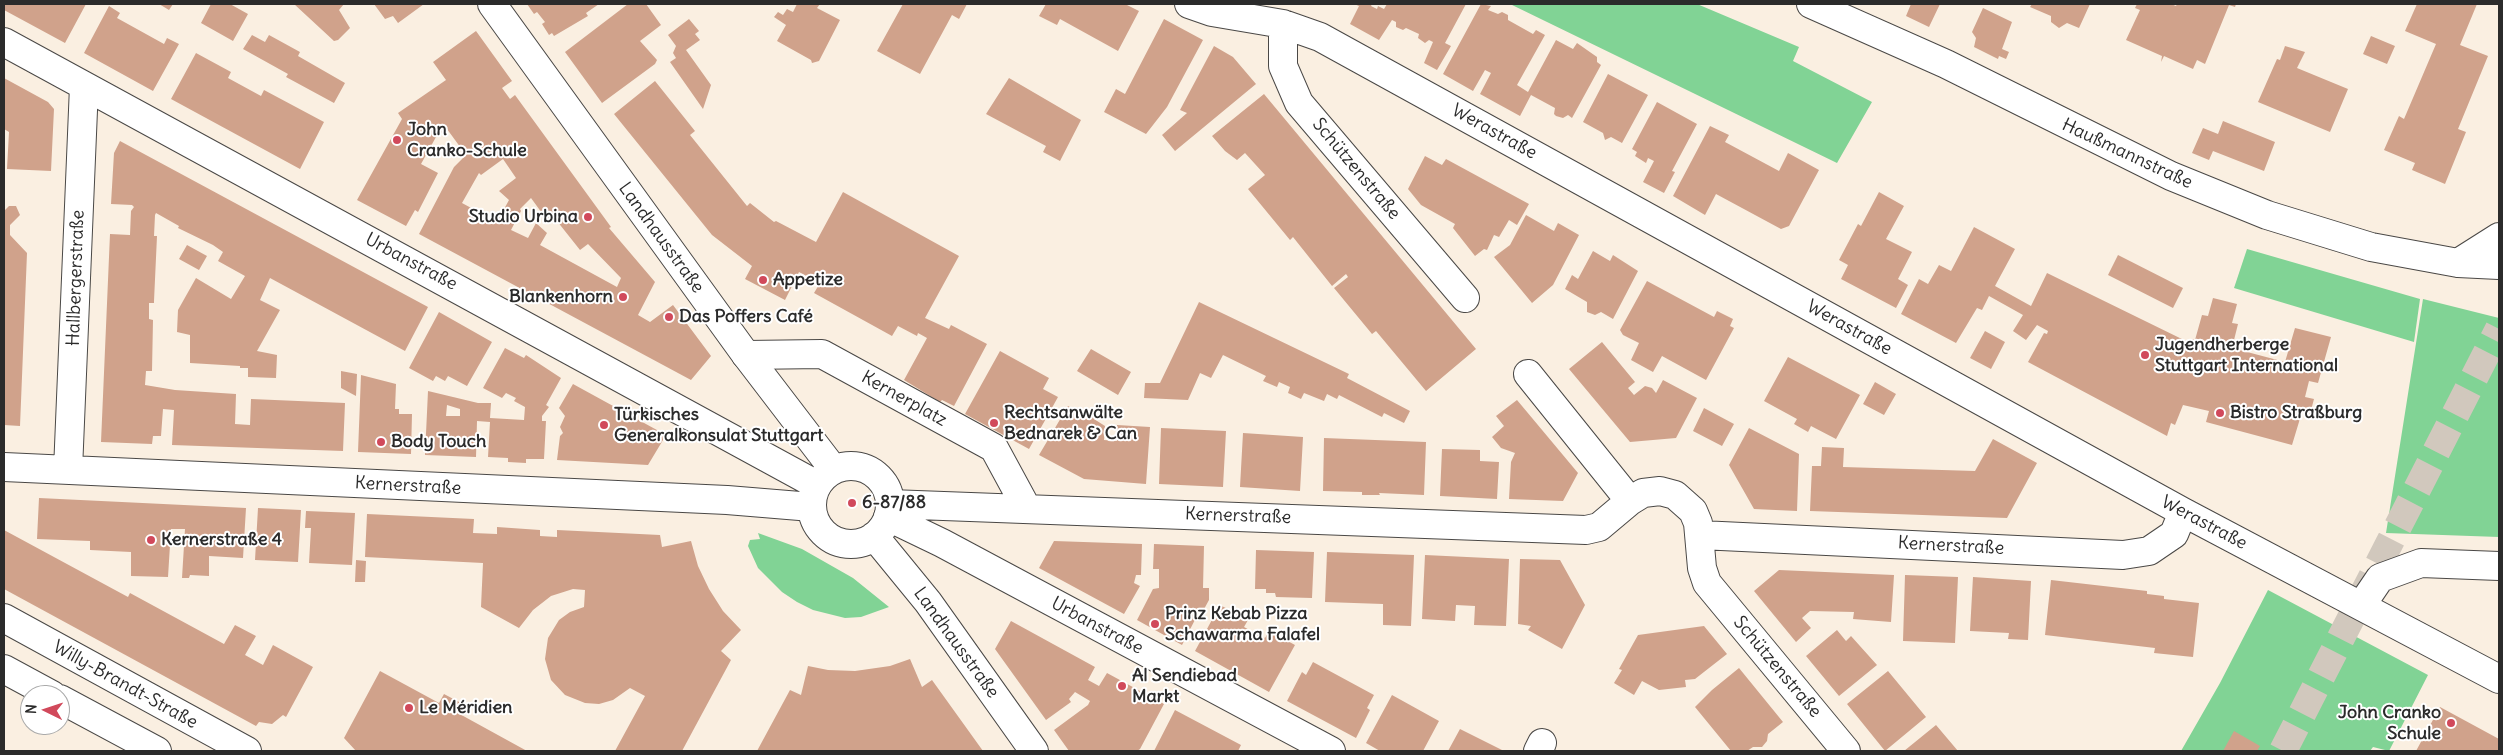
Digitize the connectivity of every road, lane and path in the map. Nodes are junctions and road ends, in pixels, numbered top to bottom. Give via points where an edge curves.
1 (492, 4) edge
2 (1189, 4) edge
3 (1811, 4) edge
4 (1245, 12) edge
5 (1283, 24) junction
6 (4, 42) edge
7 (84, 86) junction
8 (2499, 238) edge
9 (2458, 263) junction
10 (2499, 265) edge
11 (1465, 298) dead end
12 (746, 355) junction
13 (1528, 374) dead end
14 (4, 468) edge
15 (68, 470) junction
16 (821, 487) junction
17 (1630, 501) junction
18 (1026, 508) junction
19 (2182, 512) junction
20 (884, 519) junction
21 (1700, 535) junction
22 (2499, 566) edge
23 (2361, 606) junction
24 (4, 618) edge
25 (4, 669) edge
26 (2499, 679) edge
27 (34, 685) edge
28 (70, 704) edge
29 (157, 751) edge
30 (247, 751) edge
31 (1034, 751) edge
32 (1332, 751) edge
33 (1846, 751) edge

1 - 12 street, Landhausstraße
2 - 4 street, Werastraße via 1212,12
3 - 9 street, Haußmannstraße via 1946,64 2171,176 2267,215 2371,246
4 - 5 street, Werastraße
5 - 11 street, Schützenstraße via 1283,66 1299,103
5 - 19 street, Werastraße via 1320,36
6 - 7 street, Urbanstraße
7 - 15 street, Hallbergerstraße
7 - 16 street, Urbanstraße
8 - 9 street
9 - 10 street, Haußmannstraße
12 - 16 street, Landhausstraße
12 - 18 street, Kernerplatz via 822,354 848,368 994,448
13 - 17 street
14 - 15 street, Kernerstraße
15 - 16 street, Kernerstraße via 727,500
16 - 20 street via 846,466 859,466 871,471 888,491
16 - 20 street via 815,519 829,537 852,544 863,542
17 - 18 street, Kernerstraße via 1599,527 1586,530
17 - 21 street via 1644,493 1660,491 1675,495 1693,512
18 - 20 street, Kernerstraße
19 - 21 street, Kernerstraße via 2174,534 2149,551 2123,555
19 - 23 street, Werastraße
20 - 31 street, Landhausstraße via 928,602
20 - 32 street, Urbanstraße via 1029,590
21 - 33 street, Schützenstraße via 1702,568 1707,583
22 - 23 street via 2421,563 2380,578
23 - 26 street, Werastraße
24 - 30 street, Willy-Brandt-Straße
25 - 27 street
28 - 29 street

